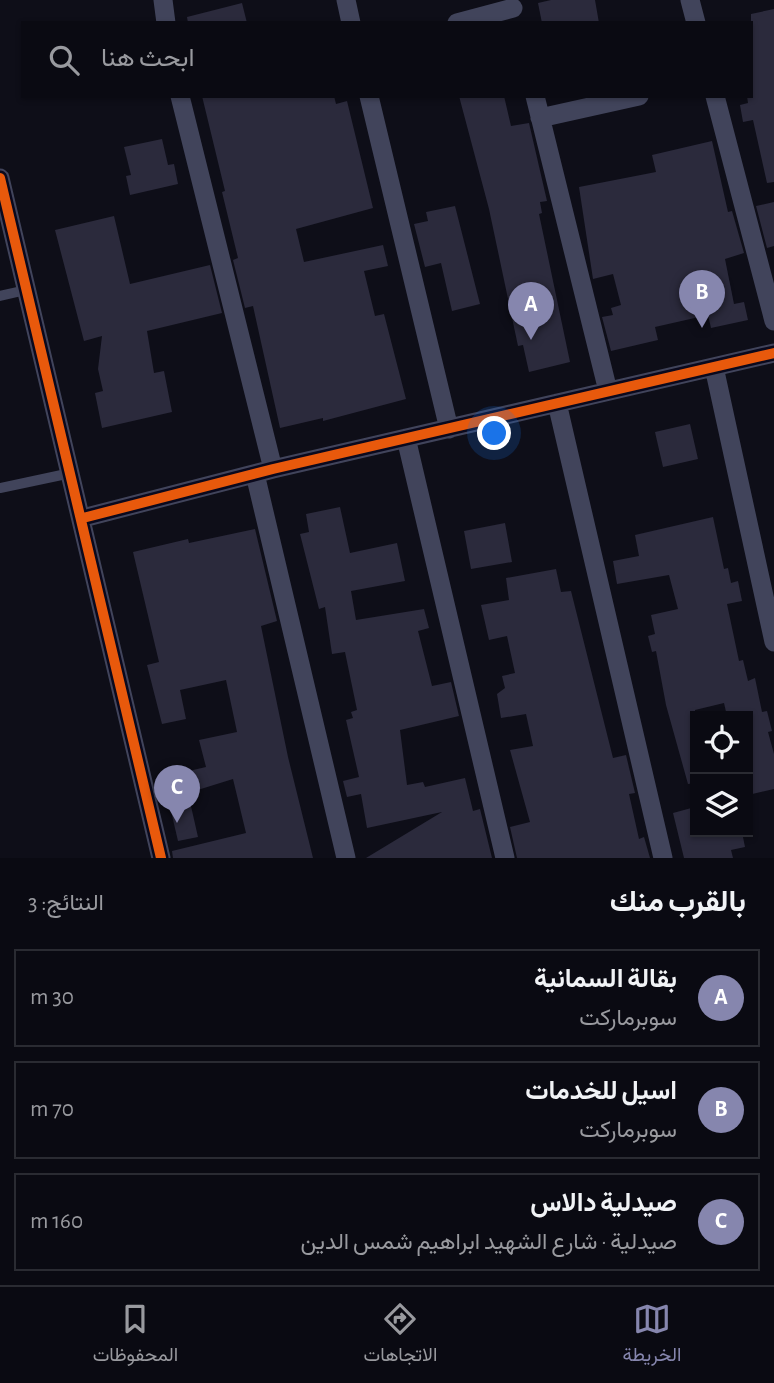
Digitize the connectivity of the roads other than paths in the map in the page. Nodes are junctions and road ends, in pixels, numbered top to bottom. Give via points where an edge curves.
1 (163, 0) edge
2 (346, 0) edge
3 (690, 0) edge
4 (514, 10) edge
5 (166, 21) edge
6 (351, 21) edge
7 (466, 21) edge
8 (695, 21) edge
9 (180, 98) edge
10 (369, 98) edge
11 (535, 98) edge
12 (630, 98) edge
13 (716, 98) edge
14 (540, 118) junction
15 (0, 178) edge
16 (26, 290) junction
17 (0, 296) edge
18 (774, 321) edge
19 (774, 353) edge
20 (714, 367) junction
21 (608, 391) junction
22 (557, 403) junction
23 (449, 429) junction
24 (406, 438) junction
25 (264, 472) junction
26 (72, 473) junction
27 (0, 488) edge
28 (83, 518) junction
29 (774, 642) edge
30 (161, 858) edge
31 (346, 858) edge
32 (505, 858) edge
33 (663, 858) edge

1 - 5 street
2 - 6 street
3 - 8 street
4 - 7 street
9 - 25 street
10 - 23 street
11 - 14 street
12 - 14 street
13 - 18 street
14 - 21 street
15 - 16 street
16 - 17 lane
16 - 26 street
19 - 20 street
20 - 21 street
20 - 29 street
21 - 22 street
22 - 23 street
22 - 33 street
23 - 24 street
24 - 25 street
24 - 32 street
25 - 28 street
25 - 31 street
26 - 27 lane
26 - 28 street
28 - 30 street

